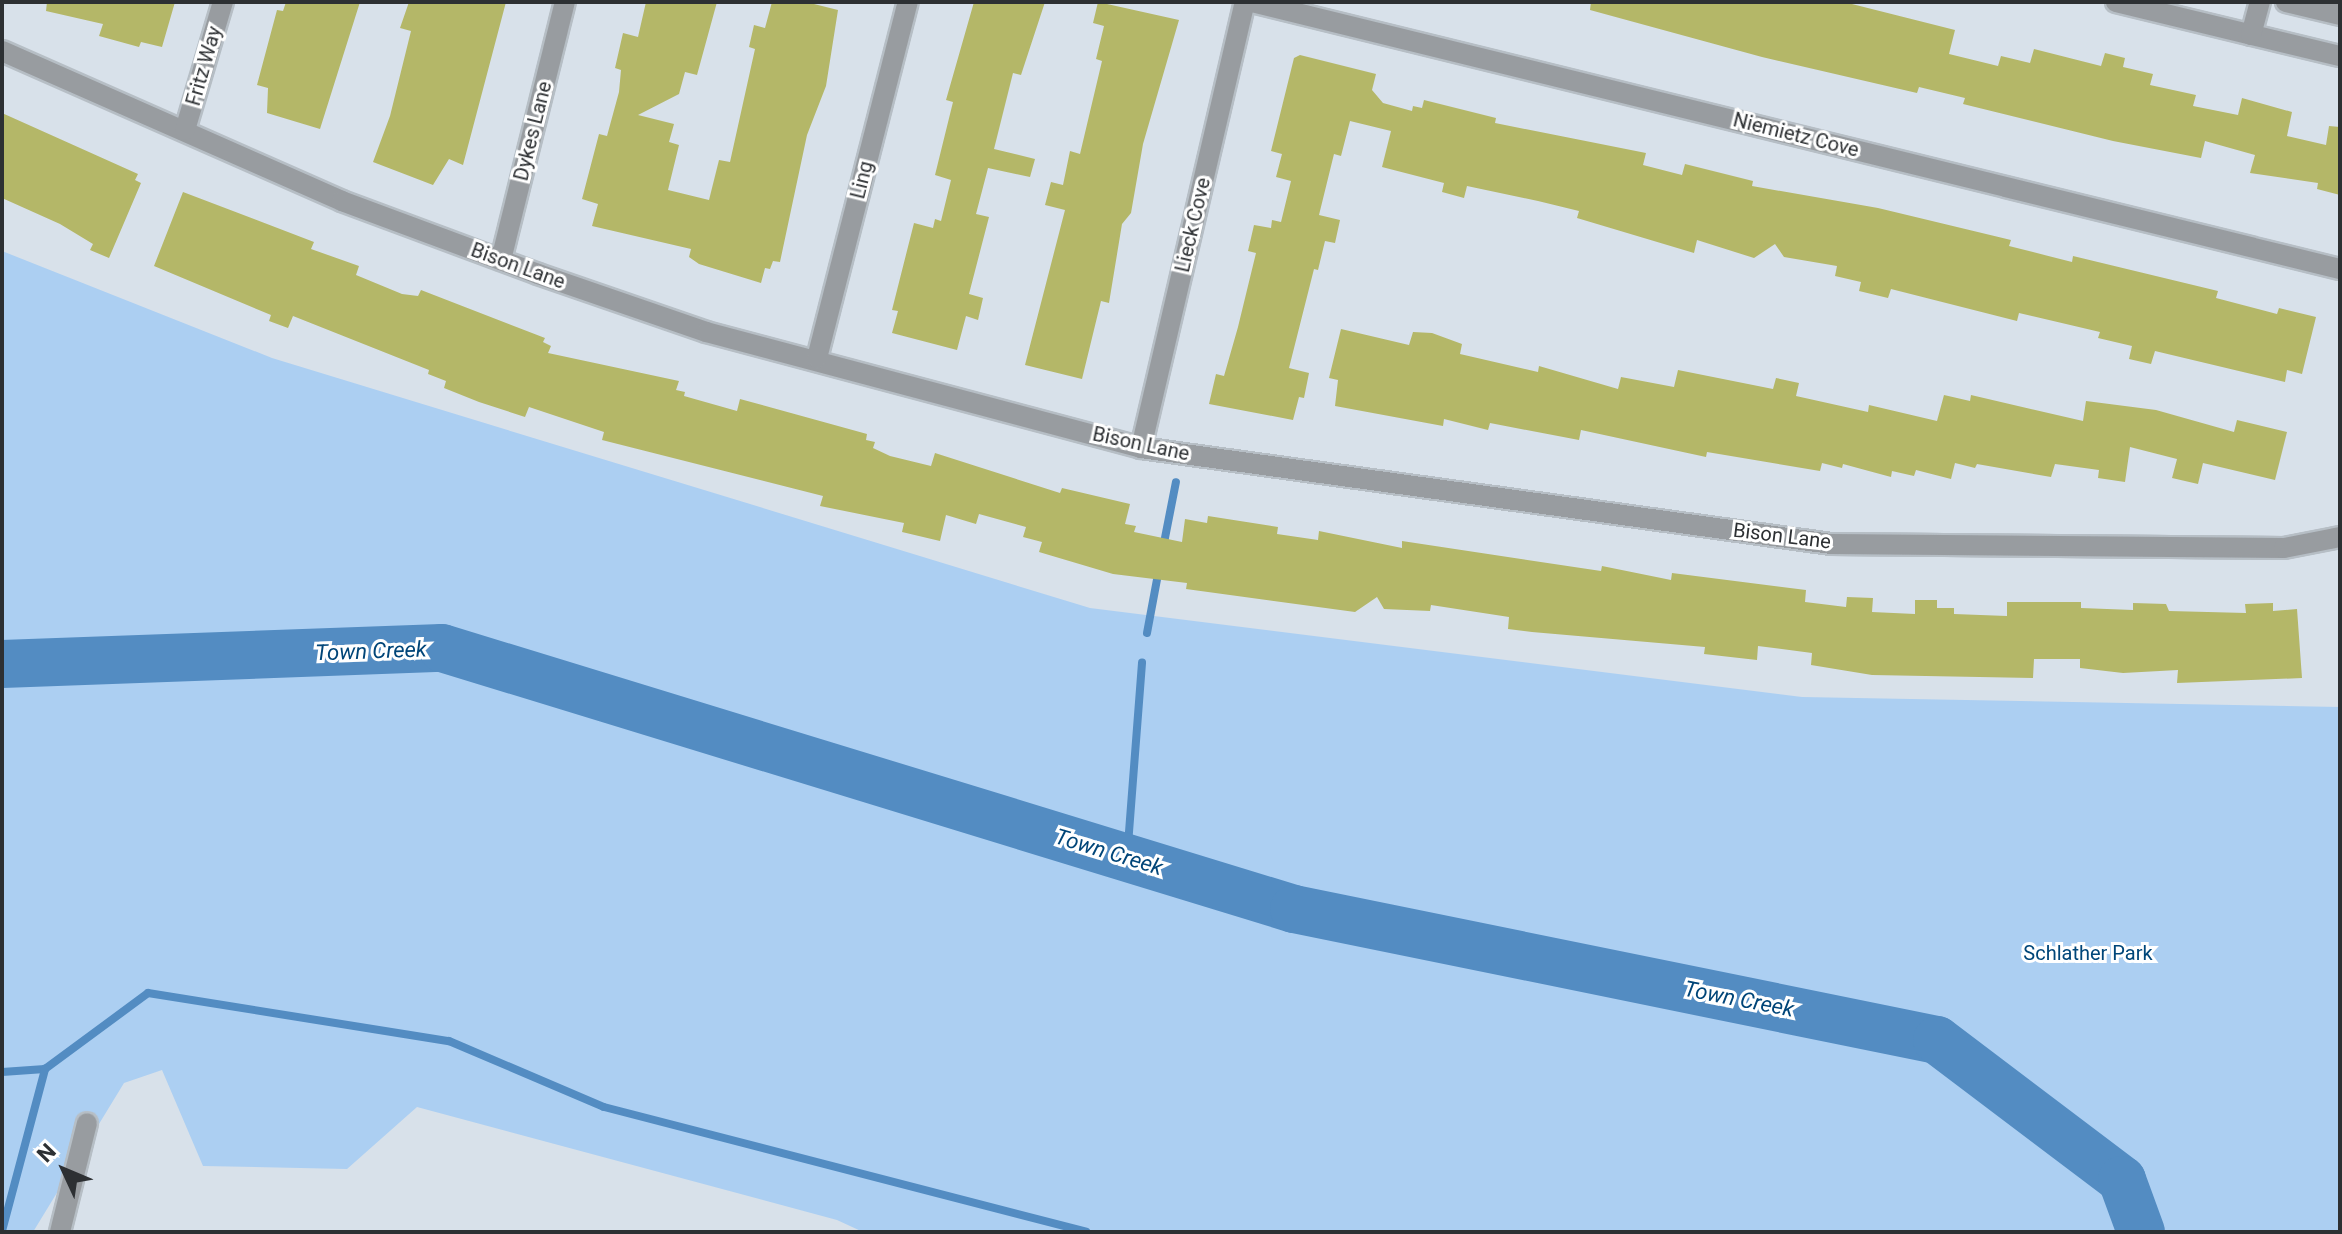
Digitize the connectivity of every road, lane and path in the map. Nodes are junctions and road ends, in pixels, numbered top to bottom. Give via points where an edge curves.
1 (223, 2) edge
2 (565, 2) edge
3 (908, 2) edge
4 (1245, 2) edge
5 (1252, 2) edge
6 (2116, 2) edge
7 (2260, 2) edge
8 (2286, 2) edge
9 (2340, 15) edge
10 (2251, 35) junction
11 (2, 51) edge
12 (2340, 56) edge
13 (185, 130) junction
14 (501, 260) junction
15 (2340, 269) edge
16 (817, 358) junction
17 (1141, 448) junction
18 (2340, 537) edge
19 (87, 1123) dead end
20 (60, 1232) edge

1 - 13 street, Fritz Way
2 - 14 street, Dykes Lane
3 - 16 street, Ling
4 - 17 street, Lieck Cove
5 - 15 street, Niemietz Cove
6 - 10 street
7 - 10 street
8 - 9 street
10 - 12 street
11 - 13 street, Bison Lane
13 - 14 street, Bison Lane via 342,201
14 - 16 street, Bison Lane via 706,332
16 - 17 street, Bison Lane
17 - 18 street, Bison Lane via 1831,544 2284,548
19 - 20 street

